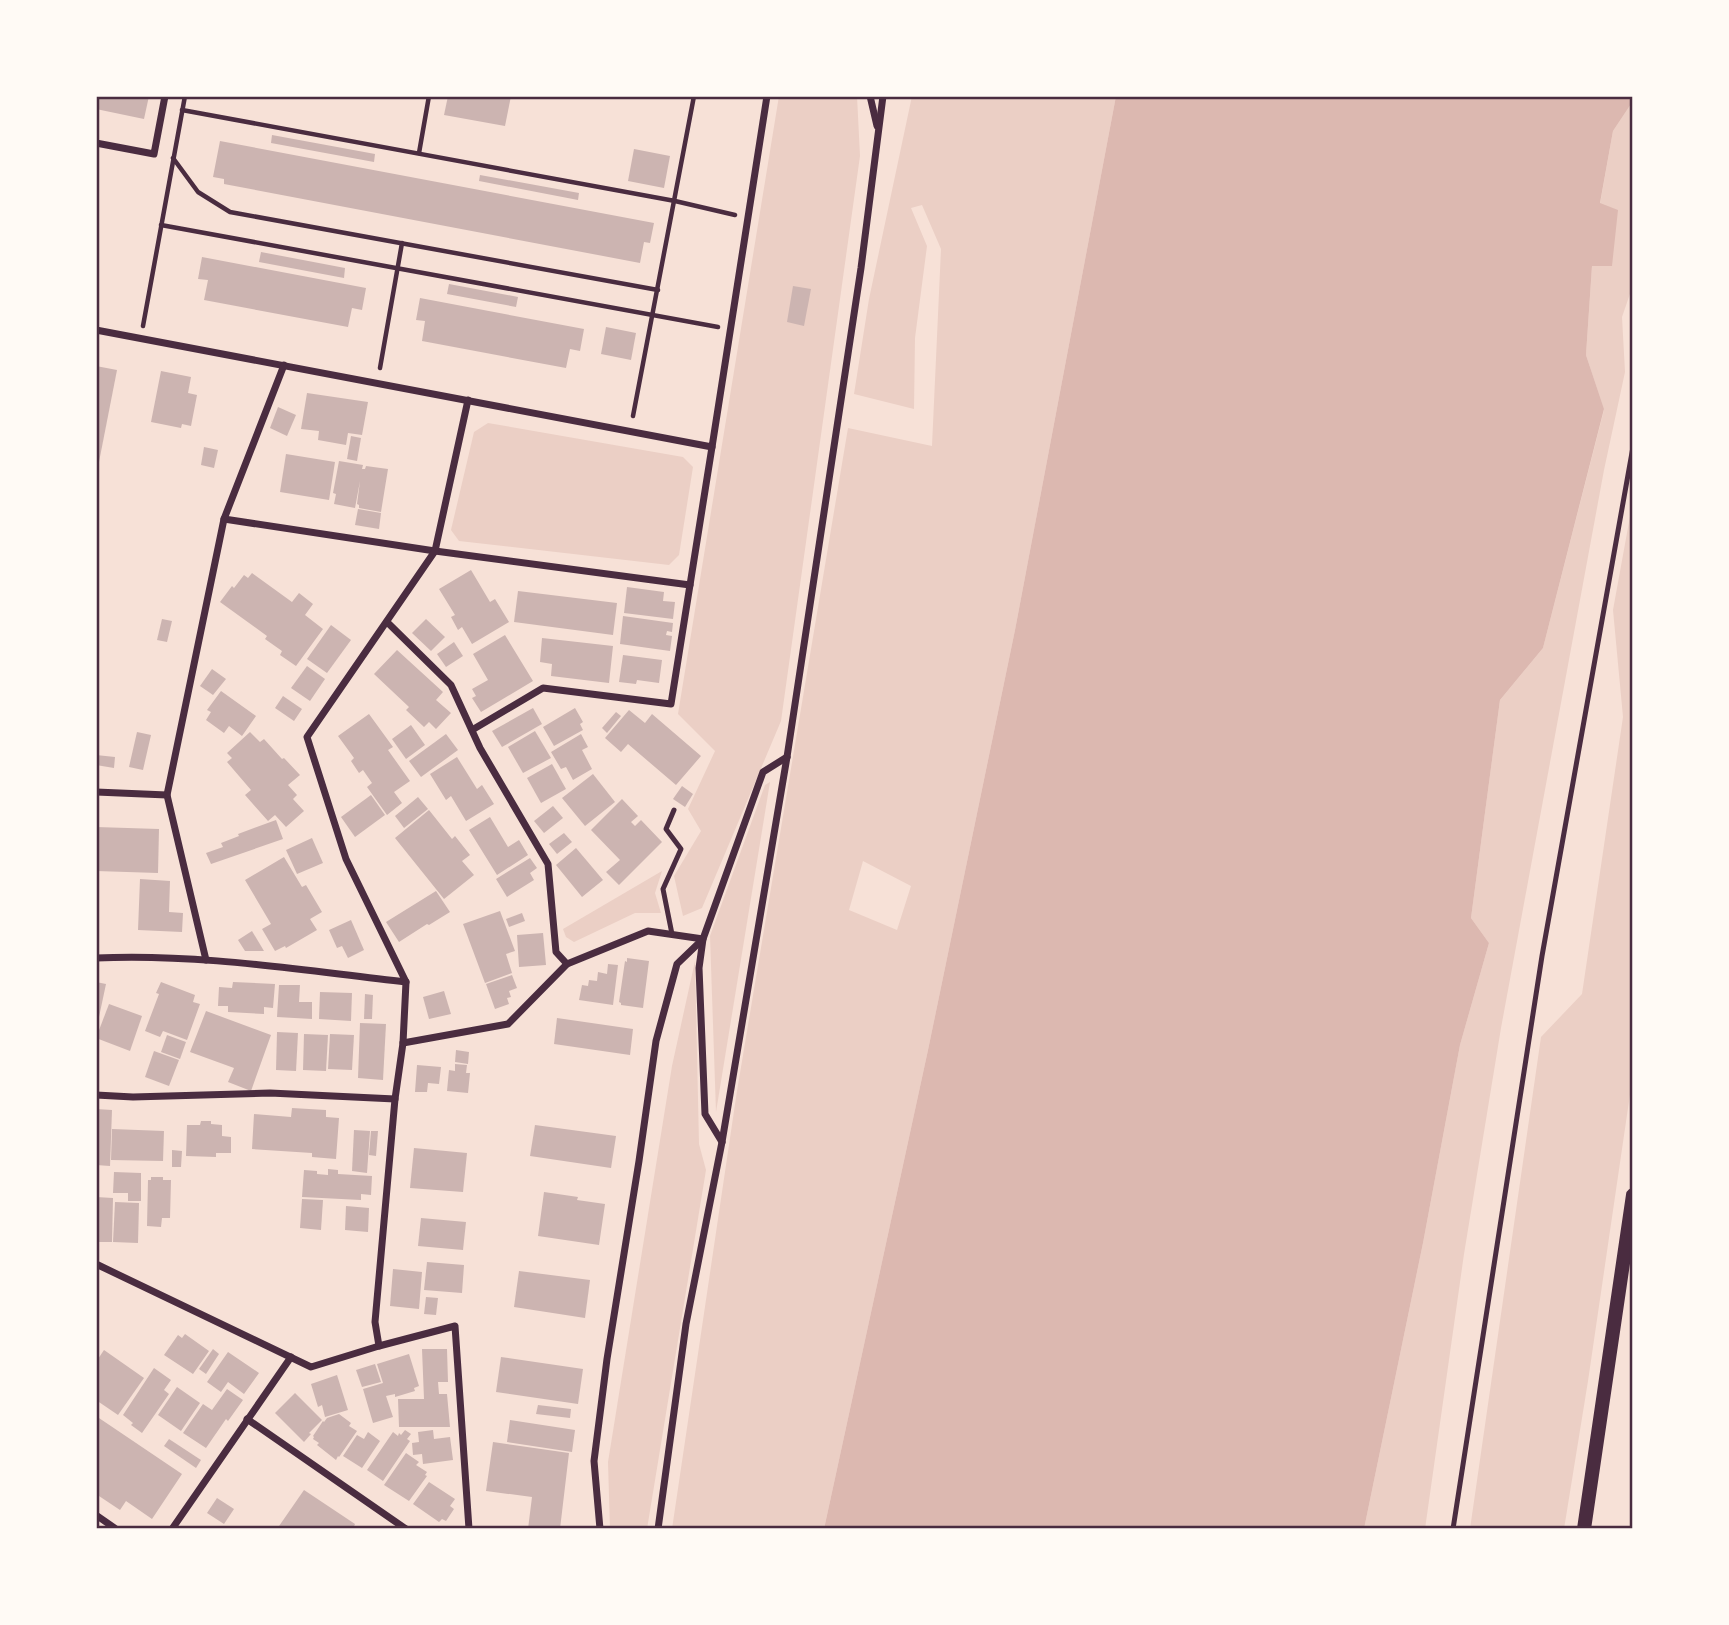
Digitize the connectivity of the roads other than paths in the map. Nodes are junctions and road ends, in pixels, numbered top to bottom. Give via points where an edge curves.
1 (165, 96) edge
2 (767, 96) edge
3 (870, 96) edge
4 (883, 96) edge
5 (878, 130) junction
6 (96, 143) edge
7 (96, 330) edge
8 (285, 365) junction
9 (468, 400) junction
10 (712, 447) junction
11 (1633, 447) edge
12 (225, 519) junction
13 (435, 551) junction
14 (690, 585) junction
15 (387, 622) junction
16 (472, 730) junction
17 (787, 757) junction
18 (96, 792) edge
19 (167, 794) junction
20 (674, 810) dead end
21 (672, 934) junction
22 (703, 939) junction
23 (96, 958) edge
24 (205, 960) junction
25 (567, 964) junction
26 (406, 982) junction
27 (402, 1043) junction
28 (96, 1095) edge
29 (396, 1099) junction
30 (722, 1142) junction
31 (1633, 1195) edge
32 (96, 1264) edge
33 (379, 1346) junction
34 (291, 1357) junction
35 (247, 1419) junction
36 (96, 1515) edge
37 (116, 1529) edge
38 (172, 1529) edge
39 (406, 1529) edge
40 (469, 1529) edge
41 (600, 1529) edge
42 (658, 1529) edge
43 (1453, 1529) edge
44 (1584, 1529) edge

1 - 6 street via 154,154
2 - 10 street
3 - 5 street
4 - 5 street
5 - 17 street
7 - 8 street
8 - 9 street
8 - 12 street
9 - 10 street
9 - 13 street
10 - 14 street
11 - 43 lane via 1542,956
12 - 13 street
12 - 19 street
13 - 14 street
13 - 15 street
14 - 16 street via 671,704 543,688
15 - 16 street via 451,685
15 - 26 street via 307,737 346,859
16 - 25 street via 548,864 556,952
17 - 22 street via 763,772
17 - 30 street
18 - 19 street
19 - 24 street
20 - 21 lane via 666,829 681,849 663,889
21 - 22 street
21 - 25 street via 648,931
22 - 30 street via 699,968 705,1114
22 - 41 street via 677,964 656,1041 594,1461
23 - 24 street
24 - 26 street
25 - 27 street via 508,1024
26 - 27 street
27 - 29 street
28 - 29 street via 270,1093
29 - 33 street via 375,1322
30 - 42 street via 686,1324
31 - 44 main road
32 - 34 street
33 - 34 street via 311,1367
33 - 40 street via 455,1326
34 - 35 street
35 - 38 street
35 - 39 street
36 - 37 street

